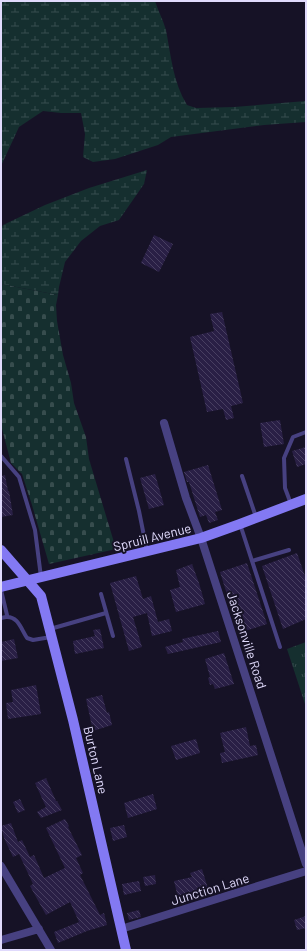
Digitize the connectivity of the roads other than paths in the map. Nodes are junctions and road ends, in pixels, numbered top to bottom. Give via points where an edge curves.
1 (164, 423) dead end
2 (306, 432) edge
3 (1, 456) edge
4 (126, 459) dead end
5 (242, 476) dead end
6 (306, 499) edge
7 (291, 505) junction
8 (256, 518) junction
9 (240, 524) junction
10 (201, 538) junction
11 (1, 550) edge
12 (289, 550) dead end
13 (147, 551) junction
14 (252, 561) junction
15 (41, 578) junction
16 (28, 581) junction
17 (1, 588) edge
18 (101, 594) dead end
19 (106, 613) junction
20 (6, 616) junction
21 (1, 618) edge
22 (50, 633) junction
23 (113, 636) dead end
24 (280, 647) dead end
25 (306, 864) edge
26 (1, 866) edge
27 (306, 871) edge
28 (39, 929) junction
29 (121, 929) junction
30 (1, 940) edge
31 (51, 950) edge
32 (126, 950) edge

1 - 10 street, Jacksonville Road via 186,498
2 - 7 lane via 293,437 284,458 285,488
3 - 15 lane via 19,476 35,530
4 - 13 lane
5 - 8 lane
6 - 7 street, Spruill Avenue
7 - 8 street, Spruill Avenue
8 - 9 street, Spruill Avenue
9 - 10 street, Spruill Avenue
9 - 14 lane
10 - 13 street, Spruill Avenue
10 - 25 street, Jacksonville Road
11 - 16 street, Burton Lane
12 - 14 lane
13 - 15 street, Spruill Avenue
14 - 24 lane
15 - 16 street, Spruill Avenue
16 - 17 street, Spruill Avenue
16 - 22 street, Burton Lane via 41,596
17 - 20 lane
18 - 19 lane
19 - 22 lane
19 - 23 lane
20 - 21 lane
20 - 22 lane via 12,616 17,620 27,638 33,640
22 - 29 street, Burton Lane via 73,720
26 - 28 street
27 - 29 street, Junction Lane
28 - 30 street
28 - 31 street
29 - 32 street, Burton Lane

